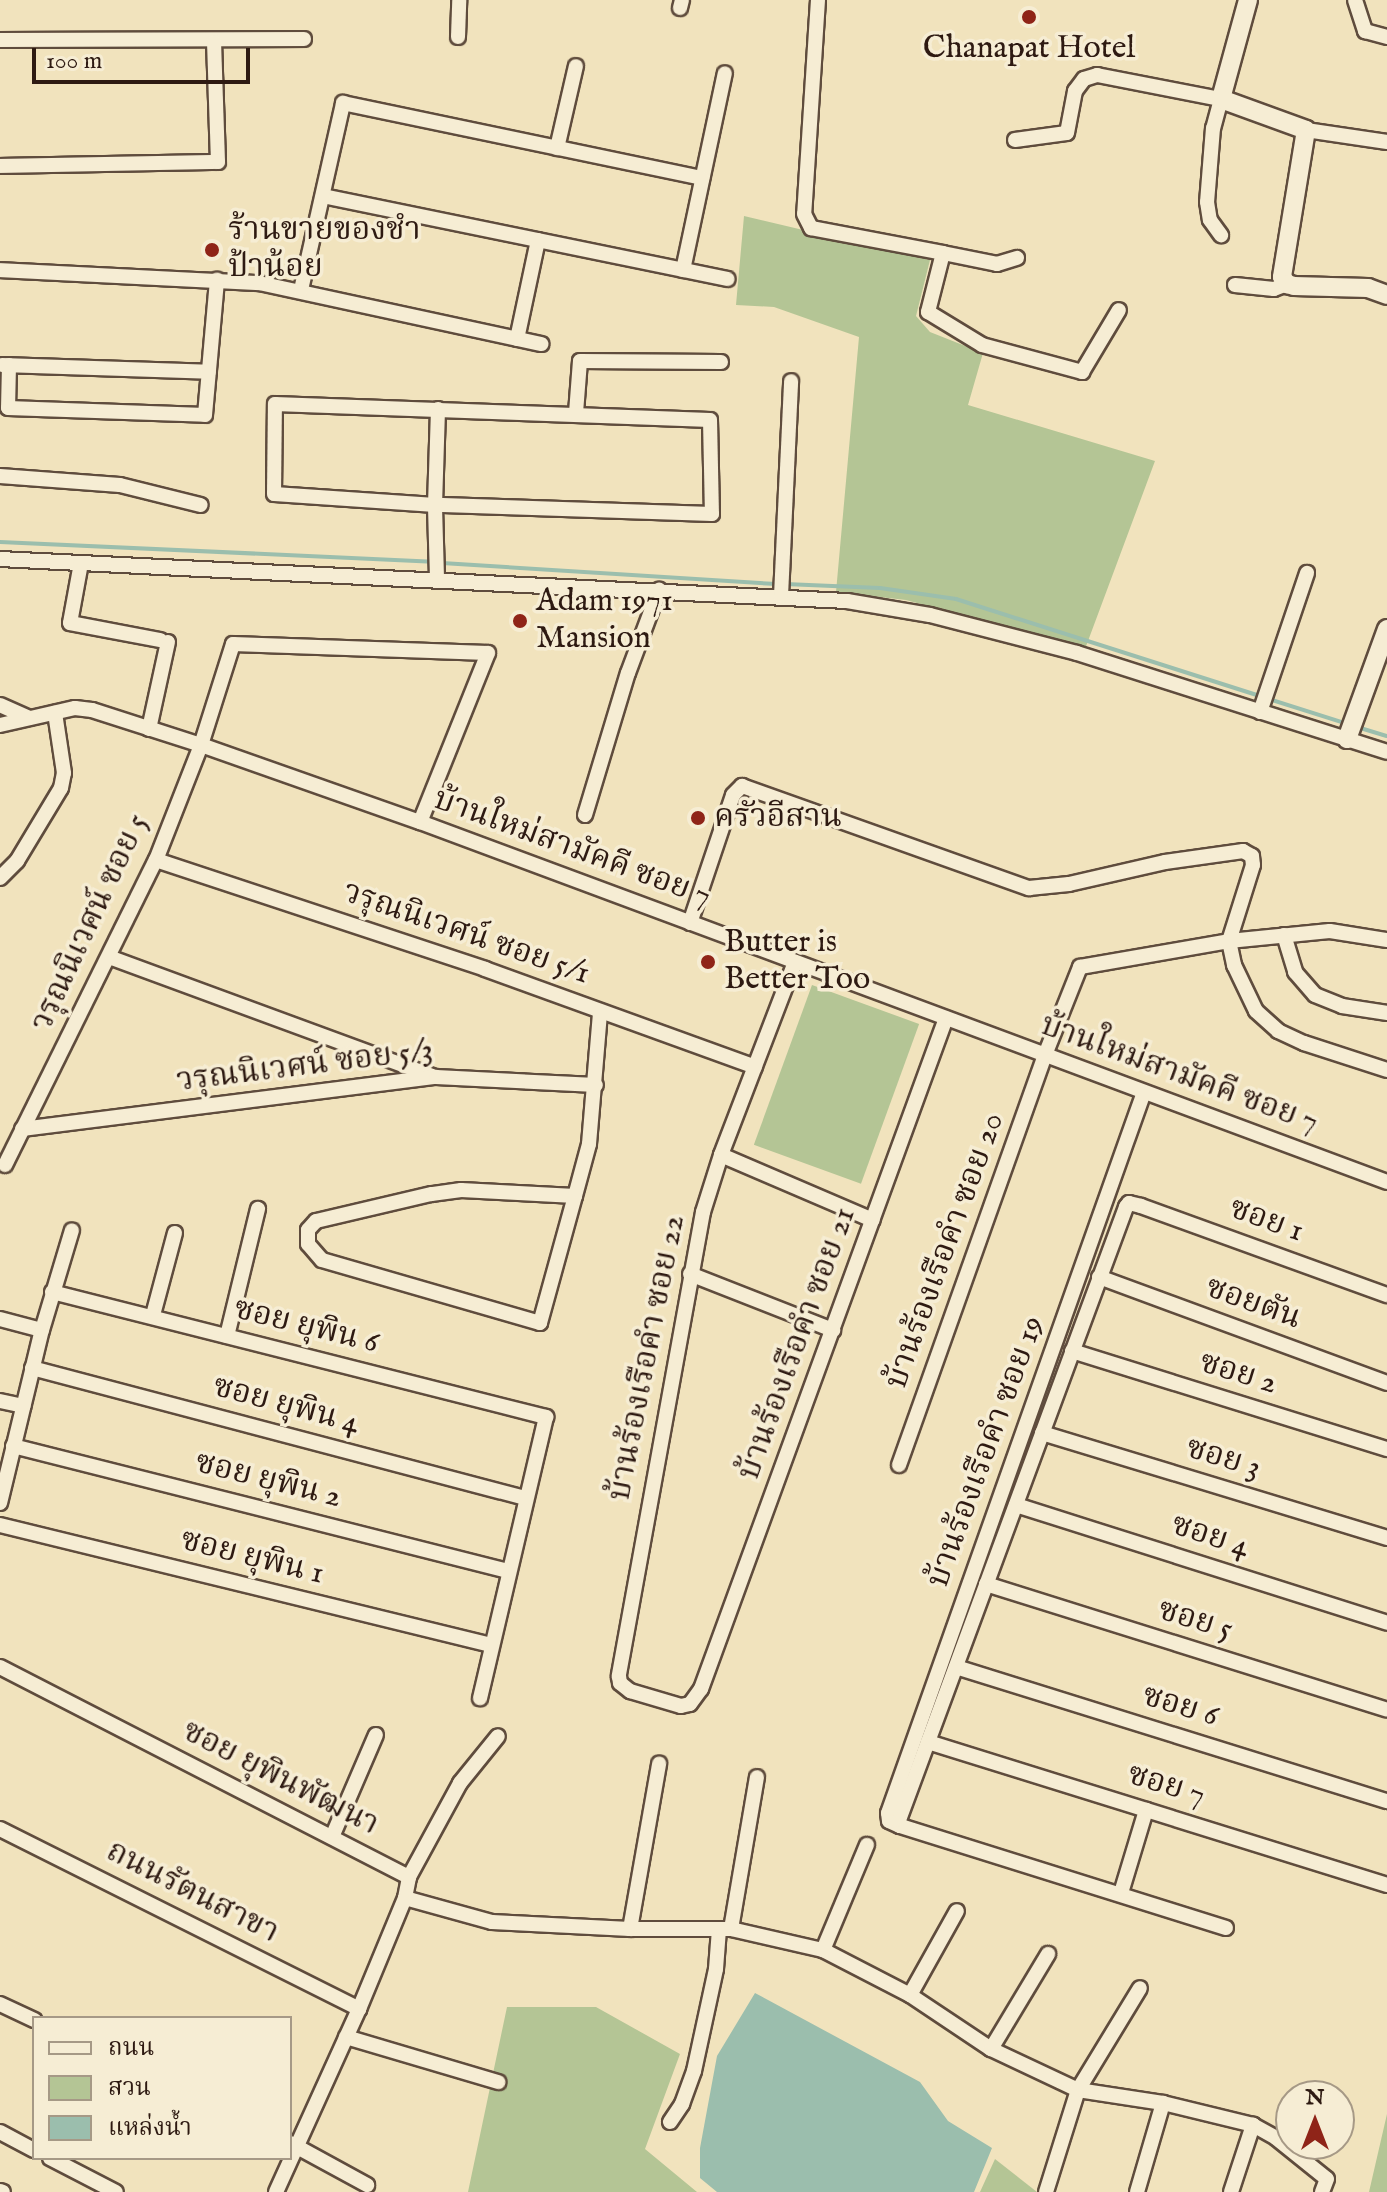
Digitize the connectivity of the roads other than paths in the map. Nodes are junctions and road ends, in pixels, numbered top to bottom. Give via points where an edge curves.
1 (459, 0) edge
2 (818, 0) edge
3 (1248, 0) edge
4 (1355, 0) edge
5 (458, 37) dead end
6 (1387, 37) edge
7 (304, 39) dead end
8 (0, 40) edge
9 (214, 42) junction
10 (576, 66) dead end
11 (725, 73) dead end
12 (1221, 99) junction
13 (1306, 130) junction
14 (1015, 140) dead end
15 (1387, 142) edge
16 (557, 148) junction
17 (0, 166) edge
18 (702, 178) junction
19 (323, 196) junction
20 (1221, 235) dead end
21 (538, 240) junction
22 (943, 253) junction
23 (1017, 258) dead end
24 (0, 270) edge
25 (683, 270) junction
26 (728, 279) dead end
27 (217, 280) junction
28 (1287, 284) junction
29 (1235, 285) dead end
30 (301, 290) junction
31 (1387, 295) edge
32 (1119, 310) dead end
33 (517, 339) junction
34 (541, 344) dead end
35 (721, 362) dead end
36 (4, 365) edge
37 (209, 372) junction
38 (791, 381) dead end
39 (438, 409) junction
40 (576, 413) junction
41 (0, 476) edge
42 (201, 505) dead end
43 (435, 505) junction
44 (0, 559) edge
45 (81, 563) junction
46 (1307, 573) dead end
47 (437, 578) junction
48 (781, 589) junction
49 (659, 590) junction
50 (1387, 629) edge
51 (1263, 703) junction
52 (0, 705) edge
53 (55, 713) junction
54 (29, 718) junction
55 (0, 725) edge
56 (1351, 728) junction
57 (149, 729) junction
58 (201, 745) junction
59 (1387, 752) edge
60 (585, 815) dead end
61 (420, 822) junction
62 (156, 860) junction
63 (0, 878) edge
64 (690, 923) junction
65 (1284, 935) junction
66 (1387, 940) edge
67 (1229, 941) junction
68 (109, 957) junction
69 (795, 962) junction
70 (600, 1012) junction
71 (1387, 1013) edge
72 (946, 1018) junction
73 (1045, 1055) junction
74 (755, 1067) junction
75 (1387, 1070) edge
76 (436, 1077) junction
77 (596, 1085) junction
78 (1144, 1092) junction
79 (22, 1129) junction
80 (721, 1155) junction
81 (5, 1165) dead end
82 (1387, 1182) edge
83 (575, 1196) junction
84 (258, 1209) dead end
85 (873, 1220) junction
86 (72, 1230) dead end
87 (175, 1233) dead end
88 (690, 1274) junction
89 (1099, 1277) junction
90 (52, 1292) junction
91 (1387, 1295) edge
92 (153, 1315) junction
93 (0, 1319) edge
94 (42, 1330) junction
95 (833, 1330) junction
96 (227, 1336) junction
97 (1072, 1351) junction
98 (32, 1368) junction
99 (1387, 1383) edge
100 (0, 1401) edge
101 (23, 1406) junction
102 (1042, 1433) junction
103 (13, 1446) junction
104 (1387, 1449) edge
105 (899, 1465) dead end
106 (525, 1498) junction
107 (0, 1503) edge
108 (1016, 1505) junction
109 (0, 1525) edge
110 (1387, 1538) edge
111 (508, 1571) junction
112 (986, 1584) junction
113 (1387, 1623) edge
114 (491, 1645) junction
115 (0, 1667) edge
116 (956, 1667) junction
117 (701, 1689) joint
118 (480, 1698) dead end
119 (1387, 1710) edge
120 (376, 1735) dead end
121 (498, 1736) dead end
122 (928, 1742) junction
123 (659, 1764) dead end
124 (757, 1777) dead end
125 (1387, 1801) edge
126 (1146, 1810) junction
127 (900, 1826) junction
128 (0, 1829) edge
129 (332, 1837) junction
130 (867, 1845) dead end
131 (409, 1877) junction
132 (1387, 1885) edge
133 (1121, 1893) junction
134 (405, 1898) junction
135 (957, 1911) dead end
136 (1226, 1928) dead end
137 (630, 1929) junction
138 (725, 1929) junction
139 (823, 1950) junction
140 (1048, 1954) dead end
141 (1140, 1988) dead end
142 (910, 1995) junction
143 (0, 2004) edge
144 (359, 2009) junction
145 (32, 2019) edge
146 (346, 2037) junction
147 (991, 2049) junction
148 (498, 2082) dead end
149 (1078, 2090) junction
150 (1163, 2103) junction
151 (670, 2122) dead end
152 (1253, 2125) junction
153 (0, 2132) edge
154 (294, 2145) edge
155 (32, 2149) edge
156 (54, 2160) edge
157 (288, 2160) edge
158 (367, 2185) dead end
159 (116, 2192) edge
160 (276, 2192) edge
161 (1046, 2192) edge
162 (1137, 2192) edge
163 (1231, 2192) edge
164 (1322, 2192) edge

1 - 5 street
2 - 22 street via 804,214 811,228
3 - 12 street
4 - 6 street via 1365,31
7 - 9 street
8 - 9 street
9 - 17 street via 218,162
10 - 16 street
11 - 18 street
12 - 13 street
12 - 14 street via 1097,75 1084,79 1075,91 1064,135
12 - 20 street via 1213,128 1207,202 1212,225
13 - 15 street
13 - 28 street via 1282,277
16 - 18 street
16 - 19 street via 343,103
18 - 25 street
19 - 21 street
19 - 30 street
21 - 25 street
21 - 33 street
22 - 23 street via 997,264
22 - 32 street via 928,312 982,345 1082,372
24 - 27 street
25 - 26 street
27 - 30 street
27 - 37 street
28 - 29 street via 1274,289
28 - 31 street via 1368,288
30 - 33 street
33 - 34 street
35 - 40 street via 580,361
36 - 37 street
36 - 37 street via 8,408 175,414 205,415
38 - 48 street
39 - 40 street
39 - 43 street
39 - 43 street via 275,404 274,494
40 - 43 street via 710,420 712,514
41 - 42 street via 120,485
43 - 47 street
44 - 45 street
45 - 47 street
45 - 57 street via 70,623 164,641
46 - 51 street
47 - 49 street
48 - 49 street
48 - 51 street via 930,615
49 - 60 street
50 - 56 street
51 - 56 street
52 - 54 street
53 - 54 street, บ้านใหม่สามัคคี ซอย 7
53 - 57 street, บ้านใหม่สามัคคี ซอย 7 via 92,710
53 - 63 street via 64,773 61,788 17,861
54 - 55 street, บ้านใหม่สามัคคี ซอย 7
56 - 59 street
57 - 58 street, บ้านใหม่สามัคคี ซอย 7
58 - 61 street, บ้านใหม่สามัคคี ซอย 7
58 - 61 street, วรุณนิเวศน์ ซอย 5 via 233,644 488,653
58 - 62 street, วรุณนิเวศน์ ซอย 5
61 - 64 street, บ้านใหม่สามัคคี ซอย 7
62 - 68 street, วรุณนิเวศน์ ซอย 5
62 - 70 street, วรุณนิเวศน์ ซอย 5/1
64 - 67 street via 738,787 747,787 1029,888 1248,852 1253,865
64 - 69 street, บ้านใหม่สามัคคี ซอย 7
65 - 66 street via 1330,931
65 - 67 street
65 - 71 street via 1295,972 1315,995 1342,1006
67 - 73 street, บ้านร้องเรือคำ ซอย 20 via 1080,967
67 - 75 street via 1256,1011 1278,1031
68 - 76 street
68 - 79 street, วรุณนิเวศน์ ซอย 5
69 - 72 street, บ้านใหม่สามัคคี ซอย 7
69 - 74 street, บ้านร้องเรือคำ ซอย 22
70 - 74 street, วรุณนิเวศน์ ซอย 5/1
70 - 77 street
72 - 73 street, บ้านใหม่สามัคคี ซอย 7
72 - 85 street, บ้านร้องเรือคำ ซอย 21
73 - 78 street, บ้านใหม่สามัคคี ซอย 7
73 - 105 street, บ้านร้องเรือคำ ซอย 20
74 - 80 street, บ้านร้องเรือคำ ซอย 22
76 - 77 street, วรุณนิเวศน์ ซอย 5/3
76 - 79 street, วรุณนิเวศน์ ซอย 5/3
77 - 83 street via 589,1144
78 - 82 street, บ้านใหม่สามัคคี ซอย 7
78 - 127 street, บ้านร้องเรือคำ ซอย 19 via 888,1813 889,1821
79 - 81 street, วรุณนิเวศน์ ซอย 5
80 - 85 street
80 - 88 street, บ้านร้องเรือคำ ซอย 22
83 - 83 street via 540,1323 322,1260 310,1250 308,1230 316,1221 461,1190
84 - 96 street
85 - 95 street, บ้านร้องเรือคำ ซอย 21
86 - 90 street
87 - 92 street
88 - 95 street
88 - 117 street, บ้านร้องเรือคำ ซอย 22 via 619,1676 630,1691 681,1706 690,1704
89 - 91 street, ซอย 1 via 1129,1203
89 - 97 street
89 - 99 street, ซอยตัน
90 - 92 street, ซอย ยุพิน 6
90 - 94 street
92 - 96 street, ซอย ยุพิน 6
93 - 94 street
94 - 98 street
95 - 117 street, บ้านร้องเรือคำ ซอย 21
96 - 106 street, ซอย ยุพิน 6 via 546,1417
97 - 102 street
97 - 104 street, ซอย 2
98 - 101 street
98 - 106 street, ซอย ยุพิน 4
100 - 101 street
101 - 103 street
102 - 108 street
102 - 110 street, ซอย 3
103 - 107 street
103 - 111 street, ซอย ยุพิน 2
106 - 111 street
108 - 112 street
108 - 113 street, ซอย 4
109 - 114 street, ซอย ยุพิน 1
111 - 114 street
112 - 116 street
112 - 119 street, ซอย 5
114 - 118 street
115 - 129 street, ซอย ยุพินพัฒนา
116 - 122 street
116 - 125 street, ซอย 6
120 - 129 street
121 - 131 street via 460,1783
122 - 126 street, ซอย 7
122 - 127 street
123 - 137 street
124 - 138 street
126 - 132 street, ซอย 7
126 - 133 street
127 - 133 street
128 - 144 street, ถนนรัตนสาขา
129 - 131 street, ซอย ยุพินพัฒนา
130 - 139 street
131 - 134 street
133 - 136 street
134 - 137 street via 492,1922
134 - 144 street
135 - 142 street
137 - 138 street
138 - 139 street
138 - 151 street via 694,2071
139 - 142 street
140 - 147 street
141 - 149 street
142 - 147 street
143 - 145 street
144 - 146 street
146 - 148 street
146 - 154 street
147 - 149 street
149 - 150 street
149 - 161 street
150 - 152 street
150 - 162 street
152 - 163 street
152 - 164 street via 1327,2179
153 - 155 street
154 - 158 street
156 - 159 street
157 - 160 street

